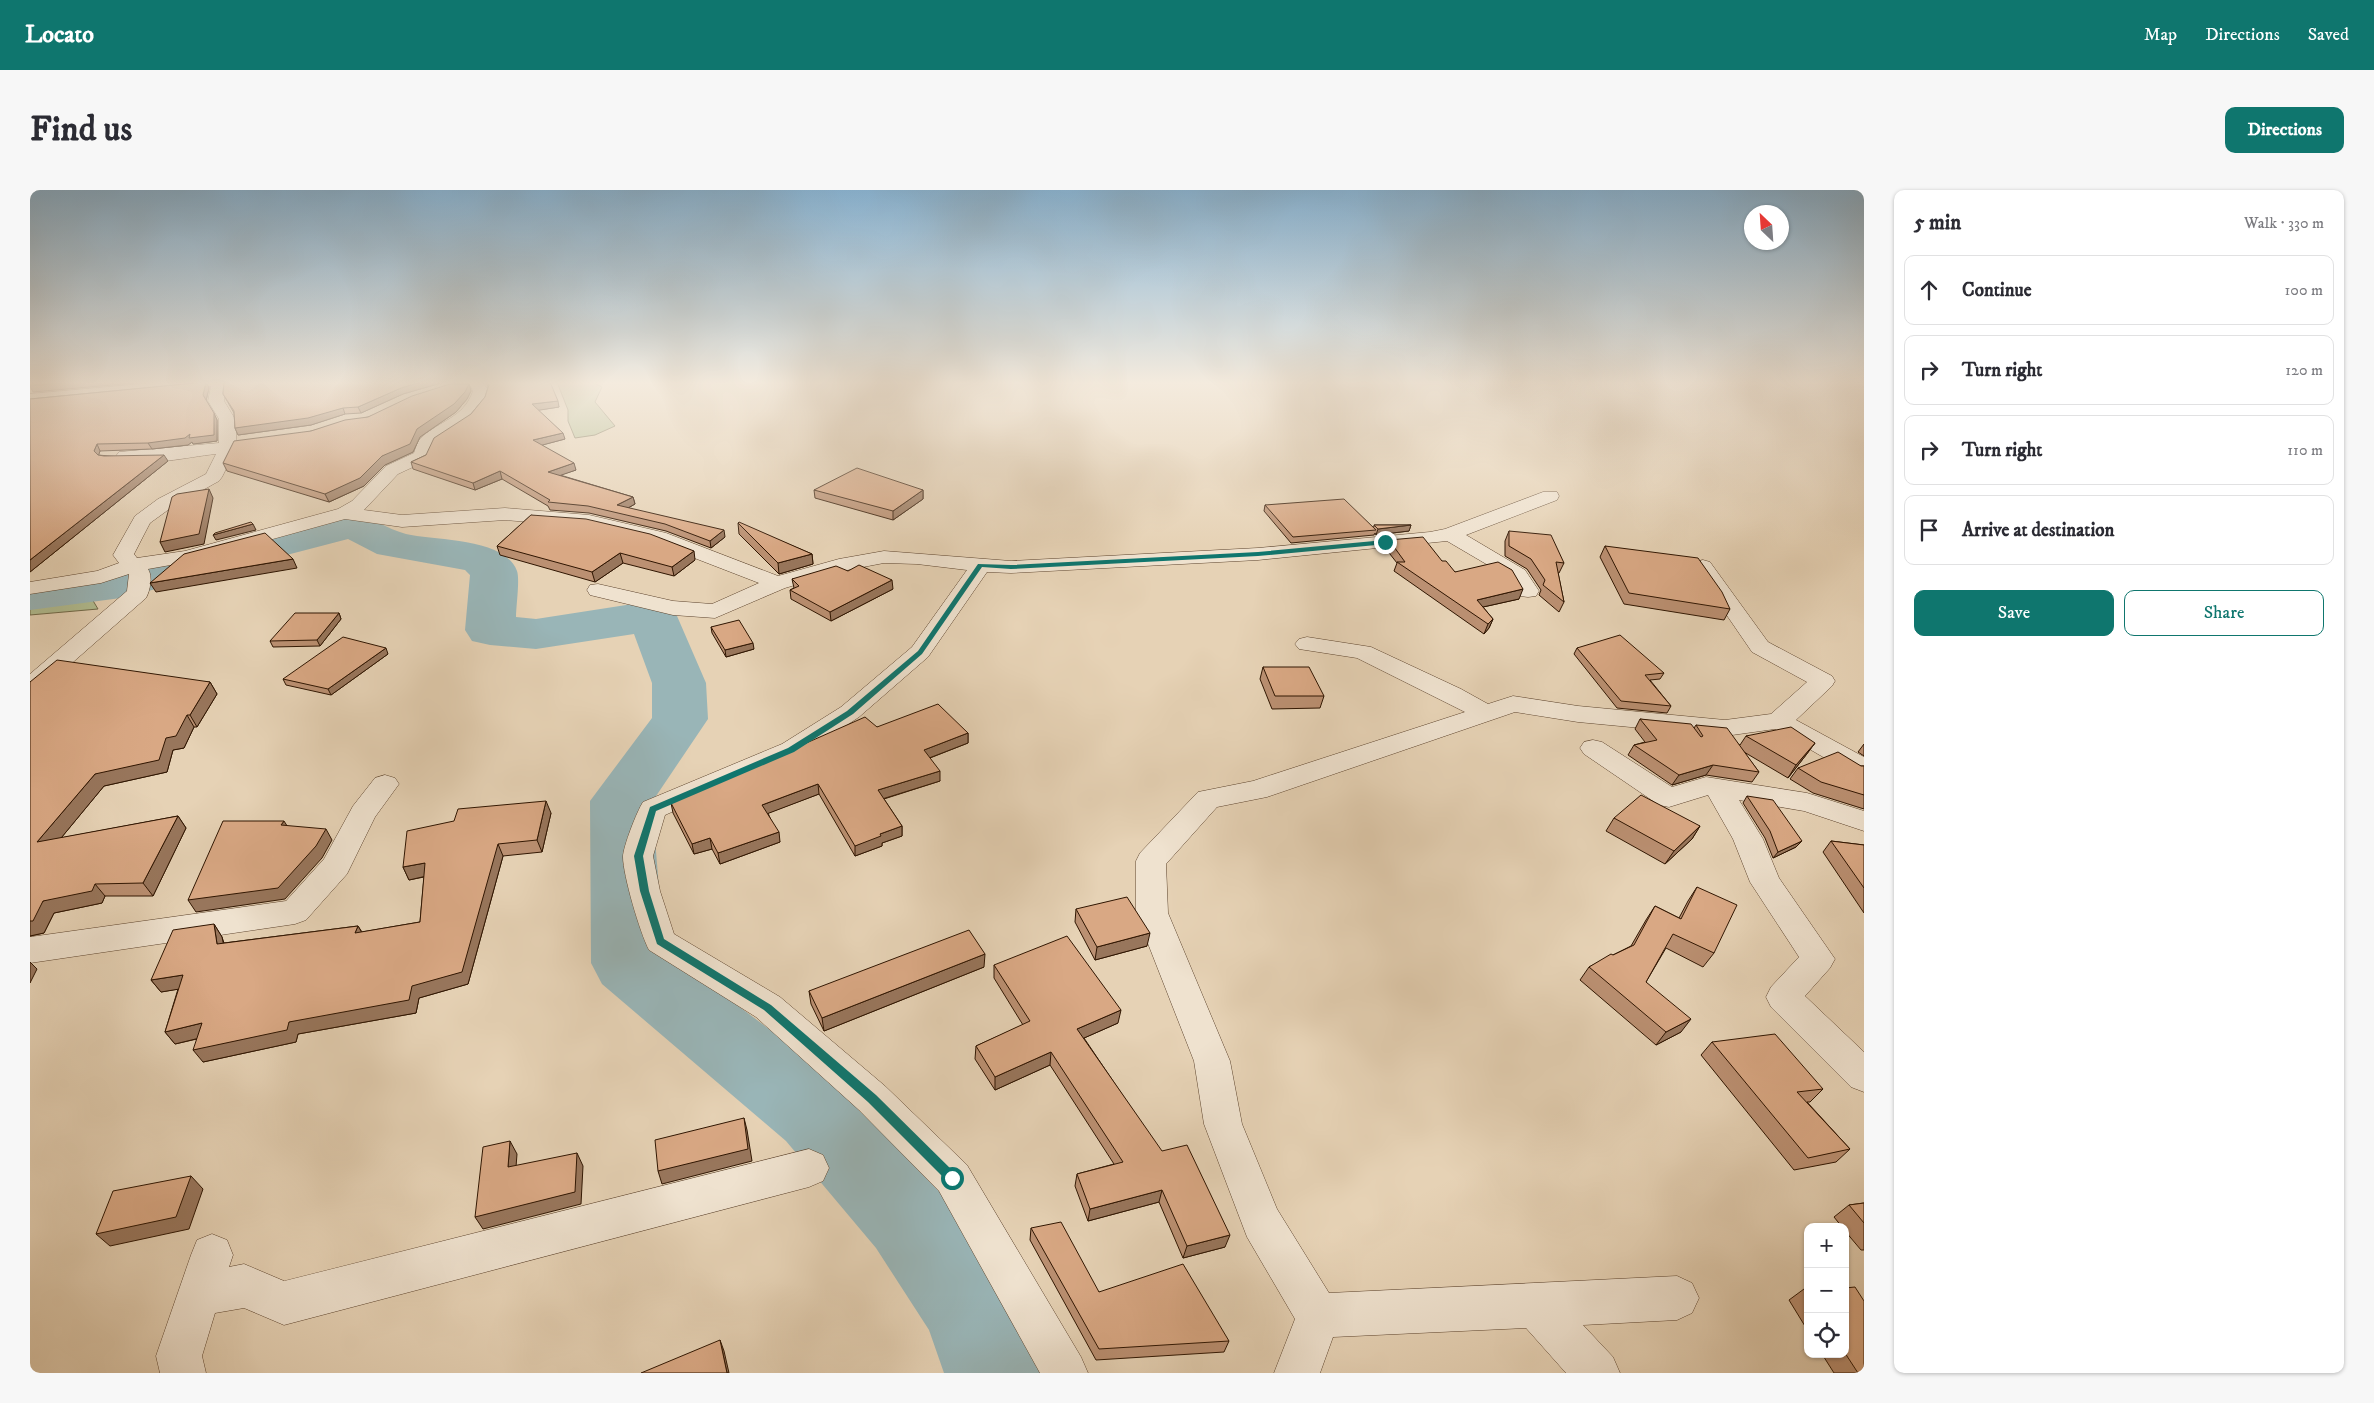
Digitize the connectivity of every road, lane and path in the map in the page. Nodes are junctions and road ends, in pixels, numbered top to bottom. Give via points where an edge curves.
1 (228, 437) edge
2 (434, 437) edge
3 (248, 440) edge
4 (228, 445) junction
5 (108, 456) edge
6 (1550, 496) dead end
7 (345, 513) junction
8 (1450, 534) junction
9 (1700, 562) edge
10 (981, 565) junction
11 (137, 577) junction
12 (777, 583) junction
13 (30, 588) edge
14 (598, 590) dead end
15 (1528, 591) dead end
16 (1307, 644) dead end
17 (30, 687) edge
18 (1485, 713) junction
19 (1779, 721) junction
20 (1593, 748) dead end
21 (1864, 769) edge
22 (385, 784) dead end
23 (1720, 790) junction
24 (1864, 821) edge
25 (30, 950) edge
26 (1864, 1076) edge
27 (810, 1168) dead end
28 (212, 1254) dead end
29 (199, 1294) junction
30 (1677, 1298) dead end
31 (1535, 1306) junction
32 (1318, 1316) junction
33 (183, 1373) edge
34 (1065, 1373) edge
35 (1297, 1373) edge
36 (1597, 1373) edge

1 - 4 street
2 - 7 street via 427,442 422,456 392,470 359,505
3 - 4 street
4 - 5 street via 152,456
4 - 11 street via 213,477 165,503 142,520 123,555
6 - 8 street
7 - 11 street via 186,557
7 - 12 street via 402,521 506,514 589,521 659,537
8 - 10 street via 1258,554 1011,567
8 - 15 street via 1518,574
9 - 19 street via 1760,647 1823,682
10 - 12 street via 884,557 839,565
10 - 34 street via 920,652 857,706 791,750 652,809 638,856 660,941 768,1008 872,1098 952,1178
11 - 13 street via 102,577
11 - 17 street
12 - 14 street via 715,611 674,608
16 - 18 street via 1363,652
18 - 19 street via 1513,704 1578,714 1725,728
18 - 32 street via 1257,790 1208,799 1151,861 1152,913 1212,1061 1223,1124 1262,1223
19 - 21 street
20 - 23 street via 1669,798 1706,786
22 - 25 street via 362,812 336,866 295,912
23 - 24 street via 1807,802
23 - 26 street via 1748,839 1765,882 1818,959 1783,997
27 - 29 street via 284,1303 244,1286
28 - 29 street
29 - 33 street via 179,1356
30 - 31 street
31 - 32 street
31 - 36 street
32 - 35 street

